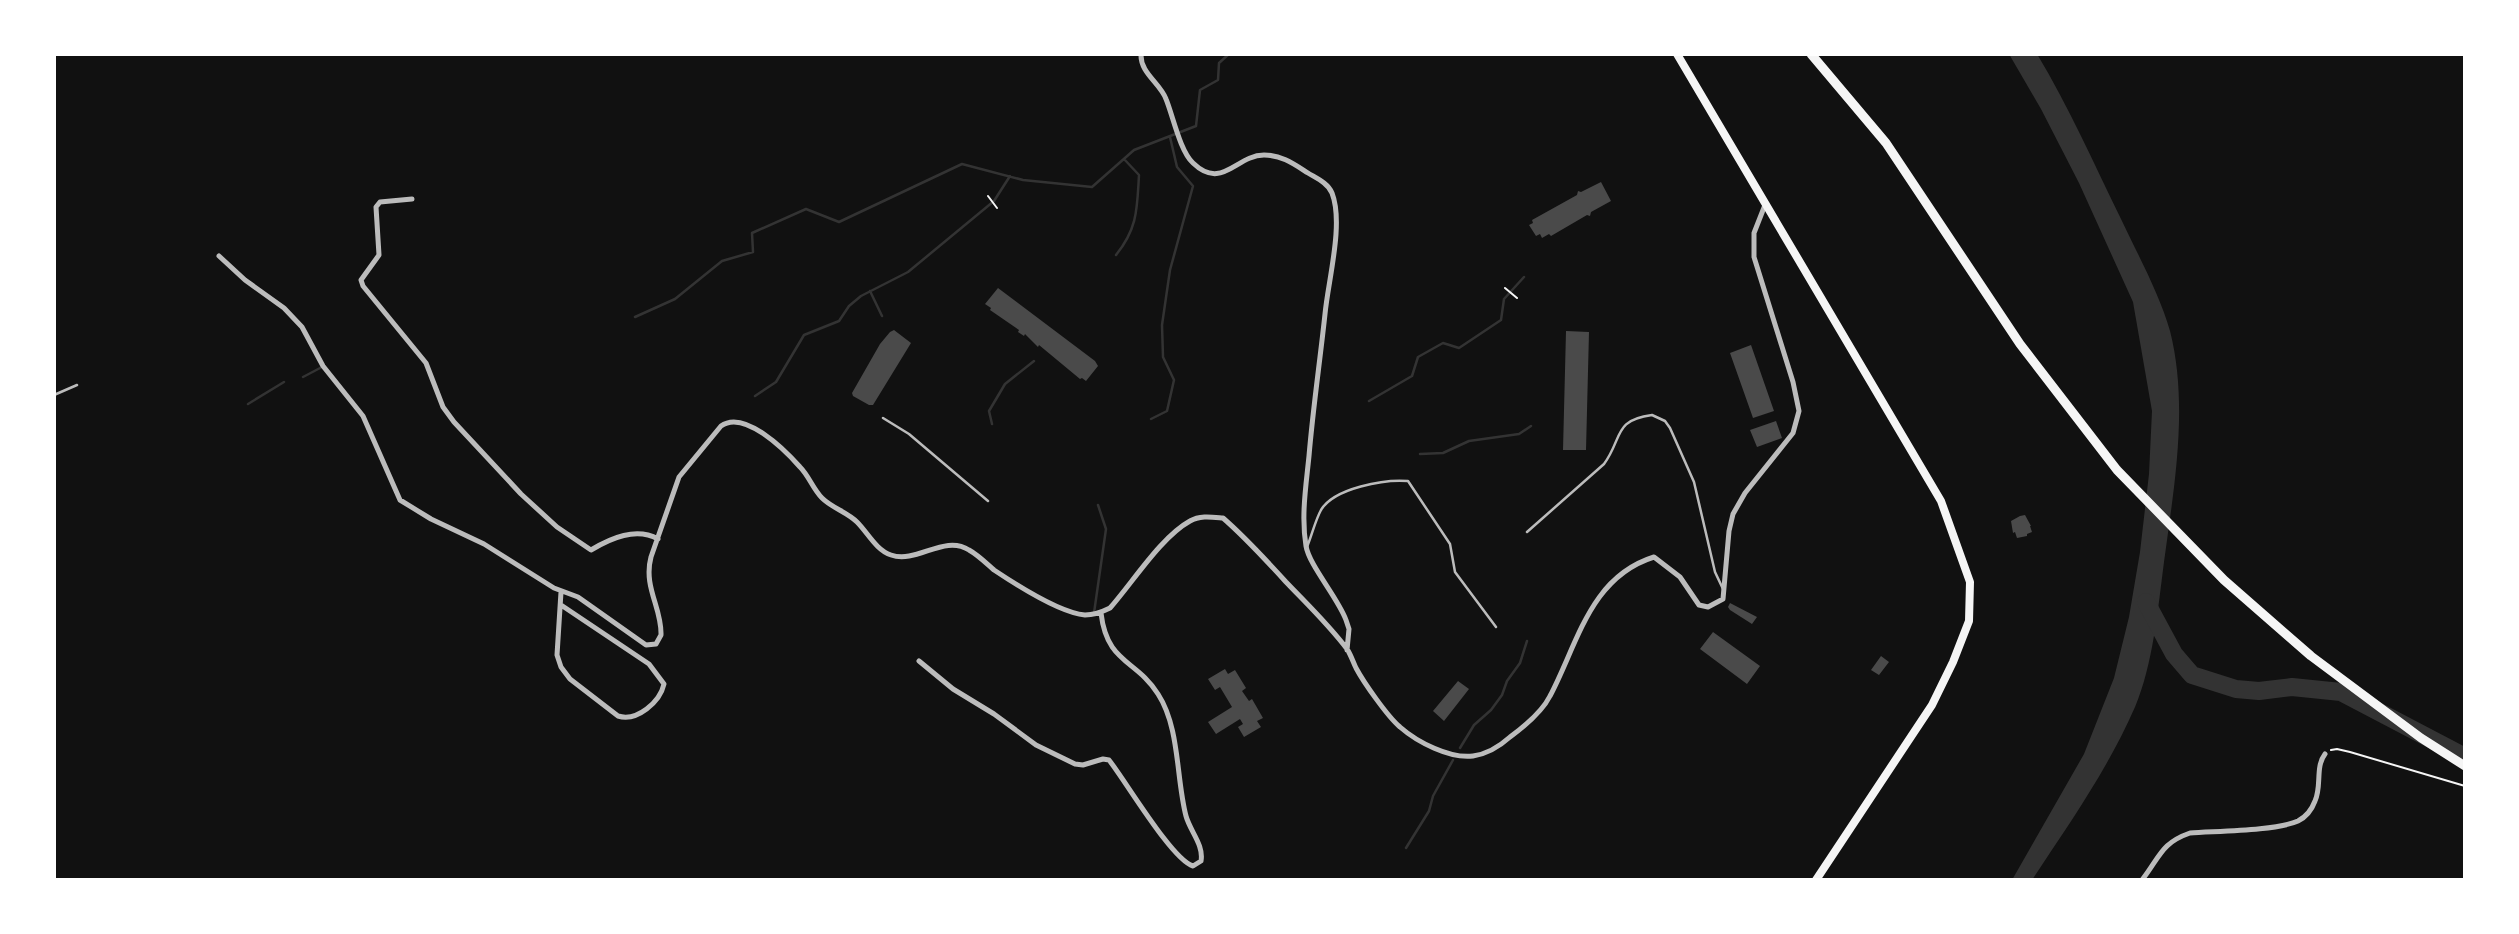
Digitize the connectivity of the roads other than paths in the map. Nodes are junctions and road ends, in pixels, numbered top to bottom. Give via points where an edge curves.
1 (1141, 54) edge
2 (1676, 54) edge
3 (1811, 54) edge
4 (412, 199) dead end
5 (1765, 205) junction
6 (219, 256) dead end
7 (77, 386) dead end
8 (54, 395) edge
9 (883, 418) dead end
10 (988, 501) dead end
11 (1527, 532) dead end
12 (658, 539) junction
13 (1306, 550) junction
14 (1723, 589) junction
15 (561, 592) junction
16 (561, 605) junction
17 (1101, 613) junction
18 (1496, 627) dead end
19 (1347, 650) junction
20 (919, 661) dead end
21 (2325, 754) road end
22 (2465, 766) edge
23 (1816, 880) edge
24 (2142, 880) edge

1 - 13 street via 1142,65 1165,95 1192,163 1209,173 1224,173 1261,155 1282,157 1332,191 1336,216 1304,499
2 - 5 main road
3 - 22 highway via 1886,143 2020,344 2117,470 2224,580 2311,656
4 - 12 street via 380,202 376,207 379,256 361,280 426,363 443,407 521,494 591,551 631,534
5 - 14 street via 1754,233 1754,257 1799,411 1793,433 1733,514
5 - 23 main road via 1941,501 1970,582 1969,621 1932,705
6 - 15 street via 303,327 323,366 363,416 400,499
7 - 8 lane
9 - 10 lane via 909,434
11 - 14 lane via 1604,464 1622,426 1631,419 1653,415 1670,428 1689,471
12 - 15 street via 648,570 661,630 659,641 652,646 578,597
12 - 17 street via 679,477 727,422 744,422 770,439 802,469 821,497 855,519 880,549 893,556 907,557 942,546 968,548 1030,593 1078,614
13 - 18 lane via 1321,510 1332,498 1364,486 1408,481 1450,544 1455,572
13 - 19 street via 1343,611 1349,629
14 - 19 street via 1723,599 1709,607 1699,605 1679,577 1654,557 1622,571 1581,625 1549,698 1525,726 1473,756 1442,750 1399,727
15 - 16 street
16 - 16 street via 649,664 658,676 662,692 639,715 618,716 565,674 557,654
17 - 19 street via 1176,531 1192,519 1223,518
17 - 20 street via 1114,652 1149,681 1167,713 1186,816 1201,851 1201,861 1193,866 1166,839 1109,760 1076,764 1037,745
21 - 24 street via 2316,800 2297,821 2180,836 2162,849

